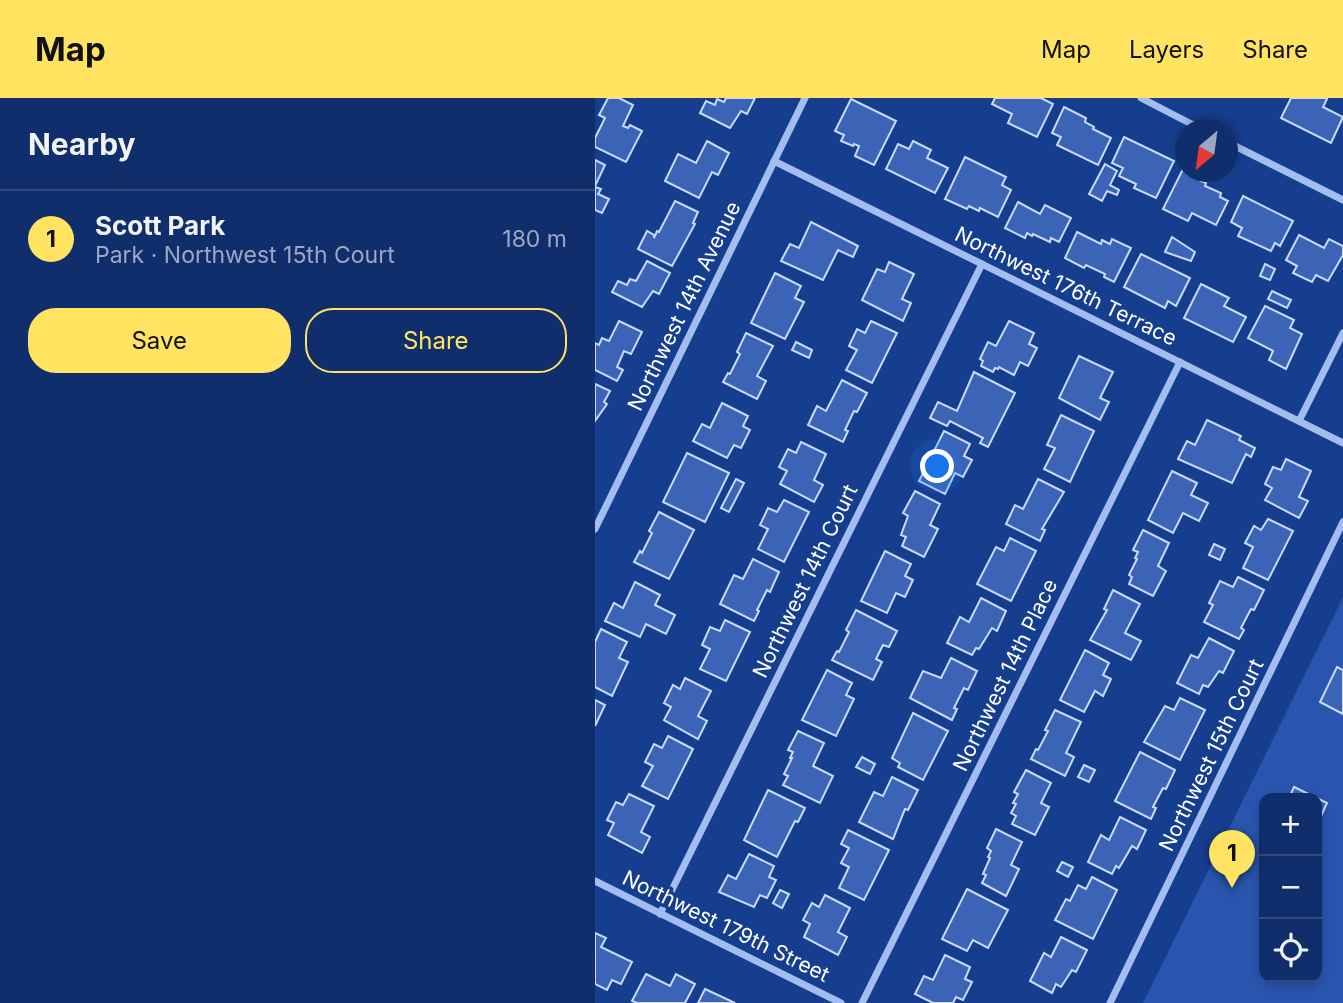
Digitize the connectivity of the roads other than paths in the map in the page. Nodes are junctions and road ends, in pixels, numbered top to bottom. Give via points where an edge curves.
1 (805, 98) edge
2 (1141, 98) edge
3 (1182, 119) edge
4 (1238, 148) edge
5 (774, 160) junction
6 (1343, 200) edge
7 (982, 264) junction
8 (1343, 333) edge
9 (1180, 362) junction
10 (1299, 421) junction
11 (1343, 443) edge
12 (1343, 522) edge
13 (595, 529) edge
14 (595, 881) edge
15 (660, 914) junction
16 (841, 1003) edge
17 (862, 1003) edge
18 (1110, 1003) edge

1 - 5 street, Northwest 14th Avenue
2 - 3 street
4 - 6 street
5 - 7 street, Northwest 176th Terrace
5 - 13 street, Northwest 14th Avenue
7 - 9 street, Northwest 176th Terrace
7 - 15 street, Northwest 14th Court
8 - 10 street
9 - 10 street, Northwest 176th Terrace
9 - 17 street, Northwest 14th Place
10 - 11 street, Northwest 176th Terrace
12 - 18 street, Northwest 15th Court
14 - 15 street, Northwest 179th Street
15 - 16 street, Northwest 179th Street

